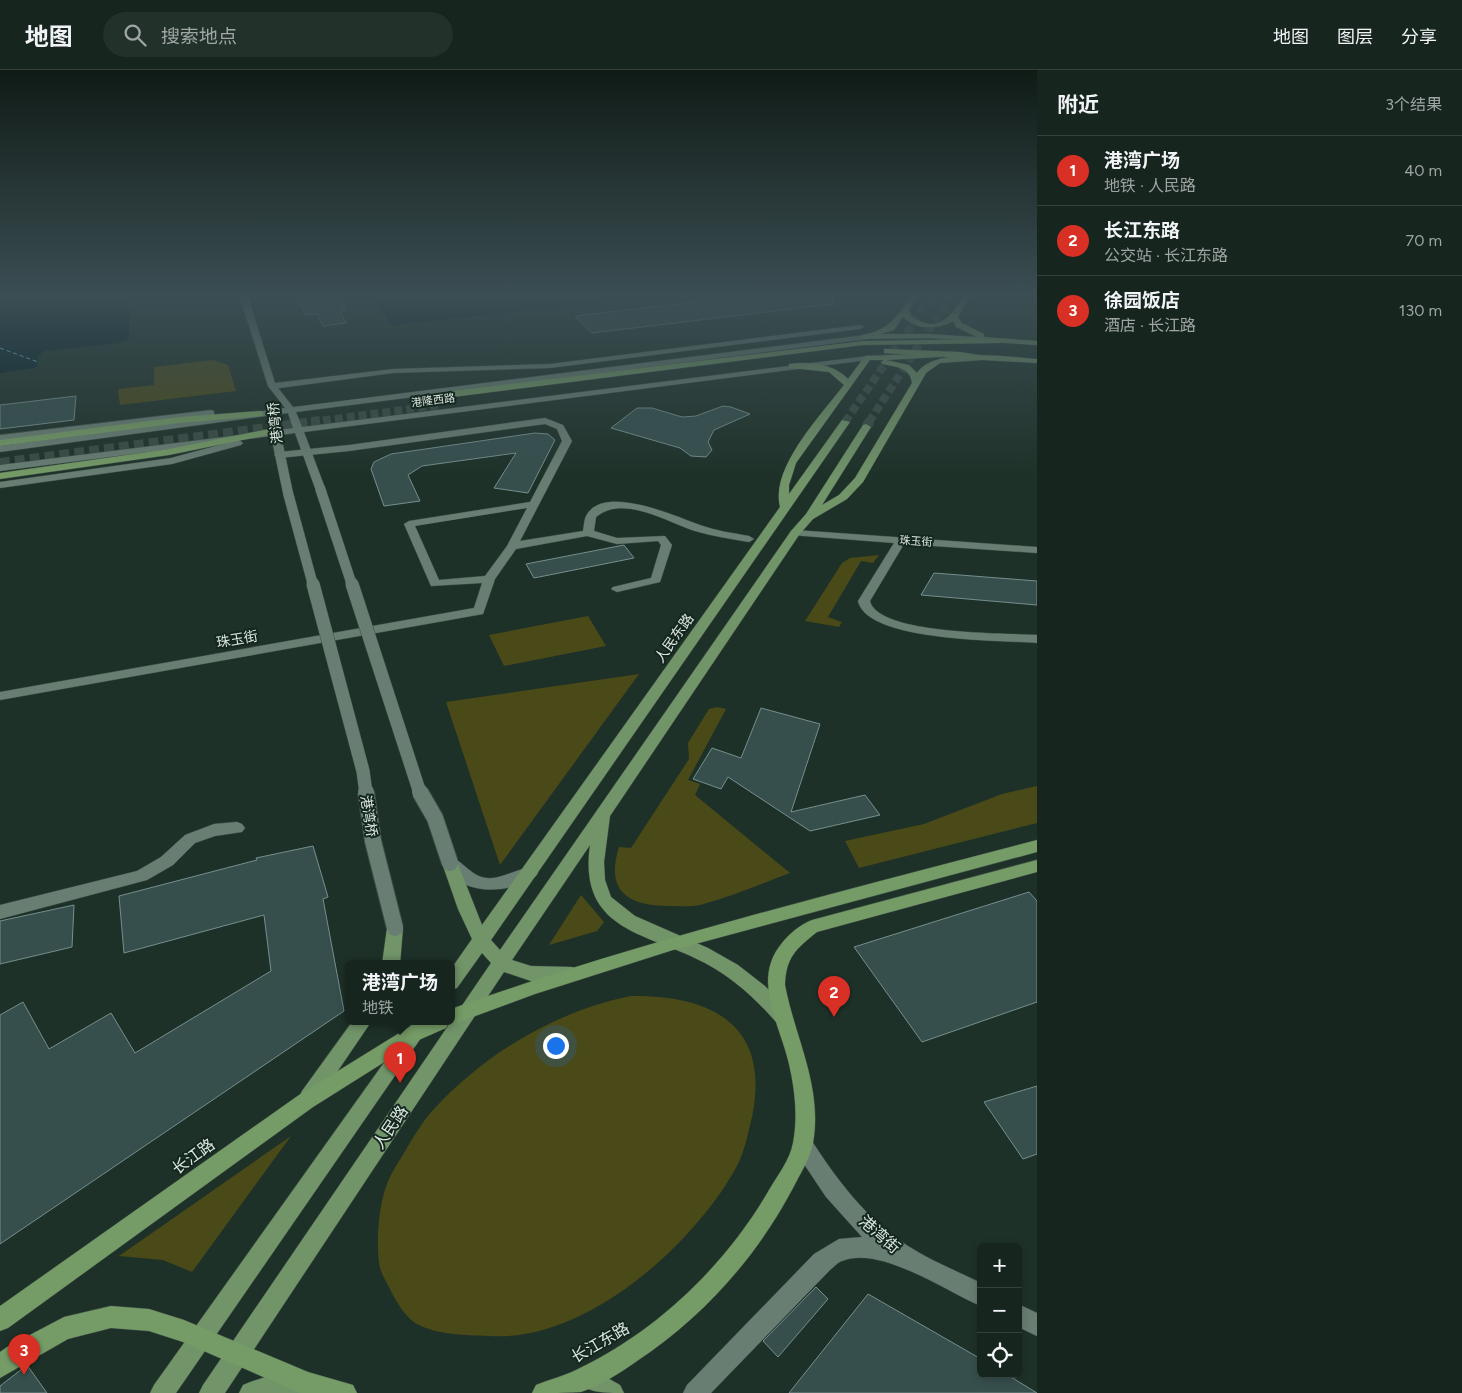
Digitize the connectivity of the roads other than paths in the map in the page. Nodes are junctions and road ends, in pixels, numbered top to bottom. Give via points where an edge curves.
1 (263, 356) edge
2 (632, 356) edge
3 (715, 356) edge
4 (744, 356) edge
5 (827, 356) edge
6 (916, 356) edge
7 (947, 356) edge
8 (970, 356) edge
9 (1004, 356) edge
10 (868, 358) junction
11 (994, 358) junction
12 (1014, 360) junction
13 (1037, 361) edge
14 (792, 366) junction
15 (861, 369) junction
16 (916, 384) junction
17 (272, 386) junction
18 (849, 386) junction
19 (437, 396) tunnel mouth
20 (442, 405) tunnel mouth
21 (291, 410) junction
22 (271, 412) junction
23 (260, 414) junction
24 (845, 422) tunnel mouth
25 (866, 427) tunnel mouth
26 (297, 429) junction
27 (272, 432) junction
28 (0, 438) edge
29 (0, 443) edge
30 (0, 449) edge
31 (307, 452) junction
32 (278, 455) junction
33 (0, 468) edge
34 (0, 476) edge
35 (0, 485) edge
36 (534, 504) junction
37 (784, 506) junction
38 (810, 516) junction
39 (588, 533) junction
40 (795, 533) junction
41 (748, 539) dead end
42 (901, 540) junction
43 (512, 546) junction
44 (1037, 550) edge
45 (489, 579) junction
46 (617, 589) dead end
47 (1037, 639) edge
48 (0, 696) edge
49 (604, 811) junction
50 (237, 828) dead end
51 (1037, 846) edge
52 (450, 863) junction
53 (1037, 866) edge
54 (530, 873) junction
55 (0, 912) edge
56 (483, 940) junction
57 (674, 943) junction
58 (391, 960) edge
59 (501, 963) junction
60 (572, 974) junction
61 (455, 978) edge
62 (460, 1013) edge
63 (782, 1016) junction
64 (360, 1025) edge
65 (452, 1025) edge
66 (419, 1027) edge
67 (306, 1101) junction
68 (803, 1145) junction
69 (899, 1253) junction
70 (977, 1294) edge
71 (1022, 1317) edge
72 (0, 1320) edge
73 (1037, 1325) edge
74 (200, 1338) junction
75 (237, 1354) junction
76 (0, 1366) edge
77 (586, 1378) junction
78 (307, 1384) junction
79 (162, 1393) edge
80 (211, 1393) edge
81 (251, 1393) edge
82 (345, 1393) edge
83 (544, 1393) edge
84 (612, 1393) edge
85 (696, 1393) edge

1 - 17 main road
2 - 17 main road via 550,366 393,371
3 - 21 main road, 港隆西路
4 - 19 highway
5 - 20 highway
6 - 10 main road
7 - 11 main road
8 - 11 highway
9 - 12 main road
10 - 14 main road, 港隆西路
10 - 15 main road
11 - 12 main road
11 - 16 main road via 938,361 923,371
12 - 13 main road
14 - 18 main road via 827,369 842,377
14 - 26 main road, 港隆西路
15 - 16 main road via 882,362 905,366 916,376
15 - 18 main road
16 - 38 main road via 859,480 843,497
17 - 21 main road, 港湾桥
17 - 22 main road, 港湾桥
18 - 37 main road via 791,462 784,485
21 - 22 main road, 港隆西路
21 - 26 main road, 港湾桥
22 - 23 main road, 港隆西路
22 - 27 main road, 港湾桥
23 - 28 main road via 195,414
23 - 29 highway via 180,420
23 - 30 main road, 港隆西路
24 - 37 main road, 人民东路
25 - 38 main road
26 - 27 main road, 港隆西路
26 - 31 main road, 港湾桥
27 - 32 main road, 港湾桥
27 - 33 main road, 港隆西路
27 - 34 highway via 222,444
27 - 35 main road via 172,461
31 - 32 main road
31 - 36 main road via 545,421 557,423 567,440
31 - 52 main road, 港湾桥, bridge via 420,792 435,818
32 - 58 main road, 港湾桥, bridge via 363,771 373,841 395,928
36 - 43 main road
36 - 45 main road via 409,524 435,584
37 - 54 main road, 人民东路
38 - 40 main road
39 - 41 main road via 590,516 614,504 646,509 700,529
39 - 43 main road
39 - 46 main road via 622,543 661,538 667,545 656,580
40 - 42 main road, 珠玉街
40 - 49 main road
42 - 44 main road, 珠玉街
42 - 47 street via 864,600 867,611 875,617 893,626 917,630
43 - 45 main road
45 - 48 main road, 珠玉街 via 479,611
49 - 57 main road via 596,865 599,890 613,908 638,927
49 - 59 main road, 人民路
50 - 55 main road via 214,830 190,839 167,861 141,876
51 - 57 highway
52 - 54 main road via 465,877 491,886 510,883
52 - 56 main road via 475,930
53 - 63 highway, 长江东路 via 812,928 795,938 782,954 777,973 775,993
54 - 56 main road
56 - 59 main road
56 - 61 main road
57 - 60 highway
57 - 63 main road via 732,970 759,990
59 - 60 main road via 517,970
59 - 62 main road, 人民路
60 - 62 highway
63 - 68 highway, 长江东路 via 796,1052 806,1101
64 - 67 main road
65 - 75 main road, 人民路
66 - 67 highway, 长江路
66 - 74 main road
67 - 72 highway, 长江路
68 - 69 main road, 港湾街 via 821,1175 847,1205
68 - 77 highway, 长江东路 via 779,1194 746,1245 698,1298 640,1346
69 - 70 main road, 港湾街
69 - 85 main road via 866,1247 839,1250 822,1262
71 - 73 main road
74 - 75 highway
74 - 76 highway via 149,1320 111,1317 64,1328 15,1354
74 - 79 main road
75 - 78 highway
75 - 80 main road, 人民路
77 - 83 highway, 长江东路
77 - 84 main road
78 - 81 main road via 275,1385
78 - 82 highway

